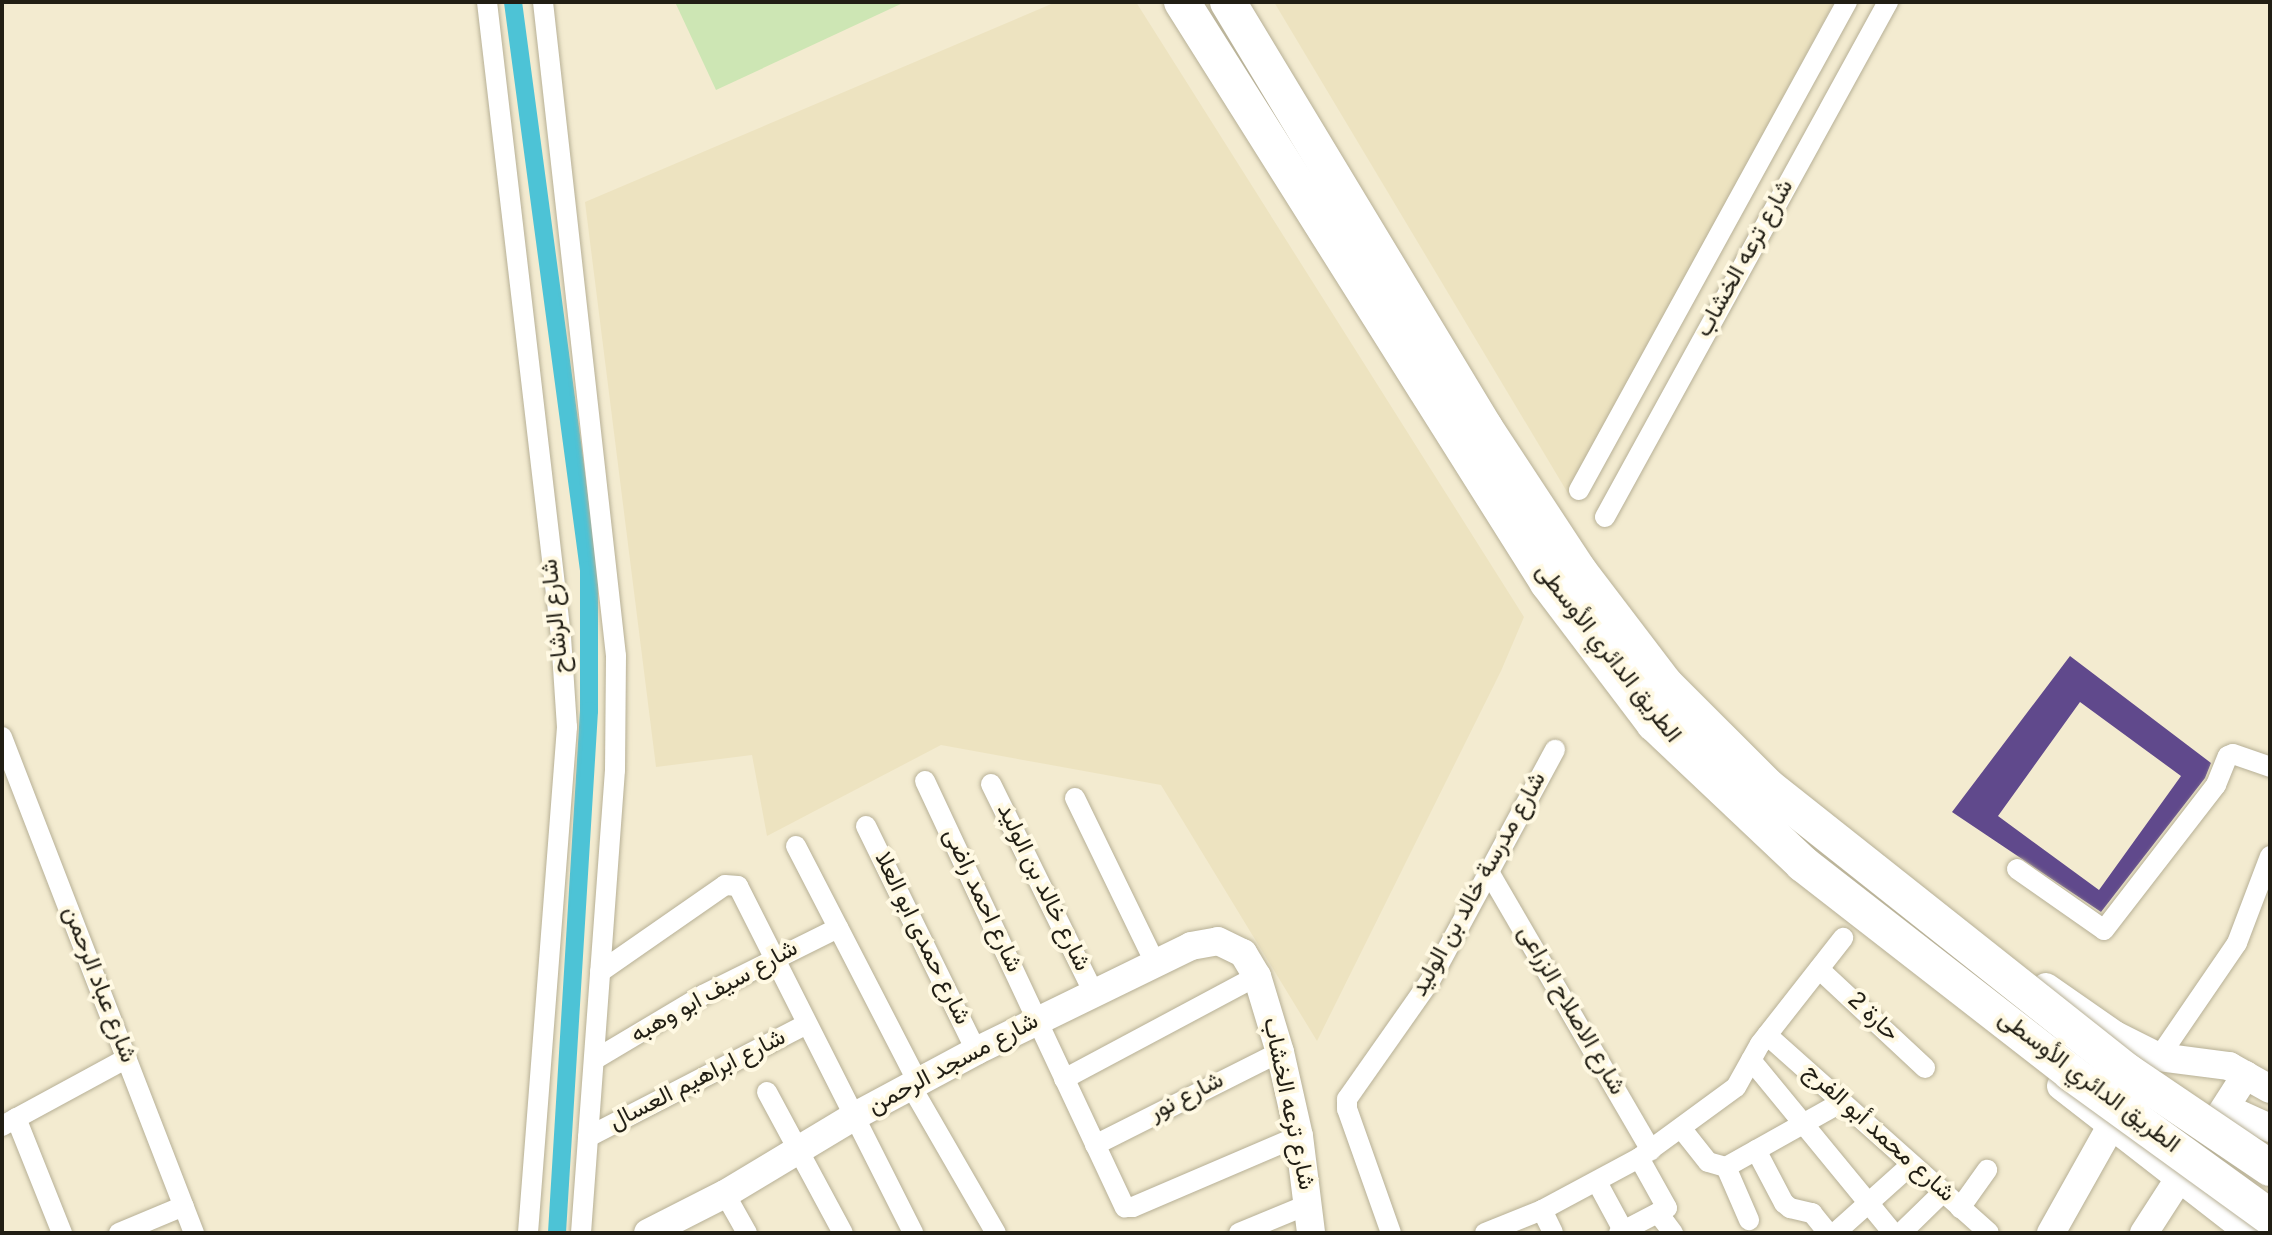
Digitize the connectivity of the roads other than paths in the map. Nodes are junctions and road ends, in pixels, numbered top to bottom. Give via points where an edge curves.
1 (487, 2) edge
2 (543, 2) edge
3 (1164, 2) edge
4 (1182, 2) edge
5 (1228, 2) edge
6 (1237, 2) edge
7 (1847, 2) edge
8 (1888, 2) edge
9 (1355, 194) junction
10 (1307, 226) junction
11 (1579, 490) dead end
12 (1605, 517) dead end
13 (1722, 722) junction
14 (2, 737) edge
15 (1555, 750) dead end
16 (2270, 767) edge
17 (1681, 769) junction
18 (925, 781) dead end
19 (991, 784) dead end
20 (1075, 798) dead end
21 (866, 826) dead end
22 (796, 846) dead end
23 (2270, 856) edge
24 (2017, 869) dead end
25 (1489, 872) junction
26 (838, 928) junction
27 (1843, 938) dead end
28 (775, 959) junction
29 (1155, 963) junction
30 (1819, 969) junction
31 (600, 972) junction
32 (1257, 976) junction
33 (1094, 993) junction
34 (1037, 1021) junction
35 (807, 1024) junction
36 (1767, 1035) junction
37 (2115, 1035) junction
38 (976, 1051) junction
39 (1280, 1052) junction
40 (2159, 1057) junction
41 (127, 1058) junction
42 (594, 1060) junction
43 (1751, 1060) junction
44 (1925, 1068) dead end
45 (1064, 1079) junction
46 (2258, 1082) edge
47 (914, 1084) junction
48 (767, 1092) dead end
49 (2075, 1097) junction
50 (1842, 1102) junction
51 (2228, 1109) junction
52 (853, 1117) junction
53 (9, 1122) edge
54 (1804, 1123) junction
55 (2109, 1124) junction
56 (1681, 1128) junction
57 (2270, 1128) edge
58 (1299, 1136) junction
59 (588, 1137) junction
60 (1095, 1145) junction
61 (798, 1150) junction
62 (1756, 1150) junction
63 (1645, 1154) junction
64 (1912, 1164) junction
65 (1726, 1167) junction
66 (2270, 1168) edge
67 (1987, 1170) dead end
68 (2181, 1177) junction
69 (1597, 1182) junction
70 (1943, 1192) junction
71 (725, 1194) junction
72 (1868, 1203) junction
73 (1309, 1204) junction
74 (184, 1206) junction
75 (1960, 1208) junction
76 (1542, 1210) junction
77 (1658, 1213) junction
78 (2270, 1217) edge
79 (1749, 1220) dead end
80 (1981, 1231) edge
81 (1621, 1232) edge
82 (62, 1233) edge
83 (119, 1233) edge
84 (194, 1233) edge
85 (528, 1233) edge
86 (581, 1233) edge
87 (648, 1233) edge
88 (747, 1233) edge
89 (843, 1233) edge
90 (913, 1233) edge
91 (996, 1233) edge
92 (1239, 1233) edge
93 (1311, 1233) edge
94 (1391, 1233) edge
95 (1485, 1233) edge
96 (1553, 1233) edge
97 (1673, 1233) edge
98 (1828, 1233) edge
99 (1835, 1233) edge
100 (1893, 1233) edge
101 (1901, 1233) edge
102 (2051, 1233) edge
103 (2144, 1233) edge
104 (2250, 1233) edge

1 - 85 street, شارع الرشاح via 567,727
2 - 31 street via 616,656 617,728
3 - 10 street
4 - 78 highway, الطريق الدائري الأوسطى, bridge via 1548,583 1654,723 1803,864 2071,1073
5 - 66 highway, الطريق الدائري الأوسطى, bridge via 1485,428 1579,571 1666,685 1767,786 2128,1072
6 - 9 street
7 - 11 street, شارع ترعه الخشاب
8 - 12 street, شارع ترعه الخشاب
9 - 10 street
9 - 13 street via 1583,555 1646,640
10 - 17 street via 1537,591
13 - 17 street
13 - 37 street via 1811,807 1954,923
14 - 41 street, شارع عباد الرحمن
15 - 25 street, شارع مدرسة خالد بن الوليد
16 - 24 street via 2228,756 2216,785 2106,929 2100,930
17 - 49 street via 1833,905
18 - 34 street, شارع احمد راضى
19 - 33 street, شارع خالد بن الوليد
20 - 29 street
21 - 38 street, شارع حمدى ابو العلا
22 - 26 street
23 - 40 street via 2237,943
25 - 63 street, شارع الاصلاح الزراعى
25 - 94 street, شارع مدرسة خالد بن الوليد via 1430,981 1347,1099
26 - 28 street, شارع سيف ابو وهبه
26 - 47 street
27 - 30 street
28 - 31 street via 740,889 732,883
28 - 35 street
28 - 42 street, شارع سيف ابو وهبه
29 - 32 street, شارع مسجد الرحمن via 1191,946 1218,941 1243,953
29 - 33 street, شارع مسجد الرحمن
30 - 36 street
30 - 44 street, حارة 2
31 - 42 street
32 - 39 street, شارع ترعه الخشاب
32 - 45 street
33 - 34 street, شارع مسجد الرحمن
34 - 38 street, شارع مسجد الرحمن
34 - 45 street, شارع احمد راضى
35 - 52 street
35 - 59 street, شارع ابراهيم العسال
36 - 43 street
36 - 50 street, شارع محمد أبو الفرج
37 - 40 street
37 - 49 street
38 - 47 street, شارع مسجد الرحمن
39 - 58 street, شارع ترعه الخشاب
39 - 60 street, شارع نور
40 - 46 street via 2213,1063
40 - 55 street
41 - 53 street
41 - 74 street, شارع عباد الرحمن
42 - 59 street
43 - 54 street
43 - 56 street via 1736,1087
45 - 60 street, شارع احمد راضى
46 - 51 street
47 - 52 street, شارع مسجد الرحمن
47 - 91 street
48 - 61 street
49 - 55 street
50 - 54 street
50 - 64 street, شارع محمد أبو الفرج
51 - 57 street
51 - 68 street
52 - 61 street, شارع مسجد الرحمن
52 - 90 street
53 - 82 street
54 - 62 street
54 - 72 street
55 - 68 street
55 - 102 street
56 - 63 street
56 - 65 street via 1708,1162
58 - 60 street, شارع احمد راضى via 1131,1208 1123,1204
58 - 73 street, شارع ترعه الخشاب
59 - 86 street
61 - 71 street, شارع مسجد الرحمن
61 - 89 street
62 - 65 street
62 - 98 street via 1784,1203 1812,1213
63 - 69 street
63 - 77 street, شارع الاصلاح الزراعى via 1667,1204
64 - 70 street, شارع محمد أبو الفرج
64 - 72 street
65 - 79 street
67 - 75 street
68 - 103 street
68 - 104 street
69 - 76 street
69 - 81 street
70 - 75 street, شارع محمد أبو الفرج
70 - 101 street
71 - 87 street, شارع مسجد الرحمن
71 - 88 street
72 - 99 street
72 - 100 street
73 - 92 street
73 - 93 street, شارع ترعه الخشاب
74 - 83 street
74 - 84 street, شارع عباد الرحمن
75 - 80 street, شارع محمد أبو الفرج
76 - 95 street
76 - 96 street
77 - 81 street
77 - 97 street

